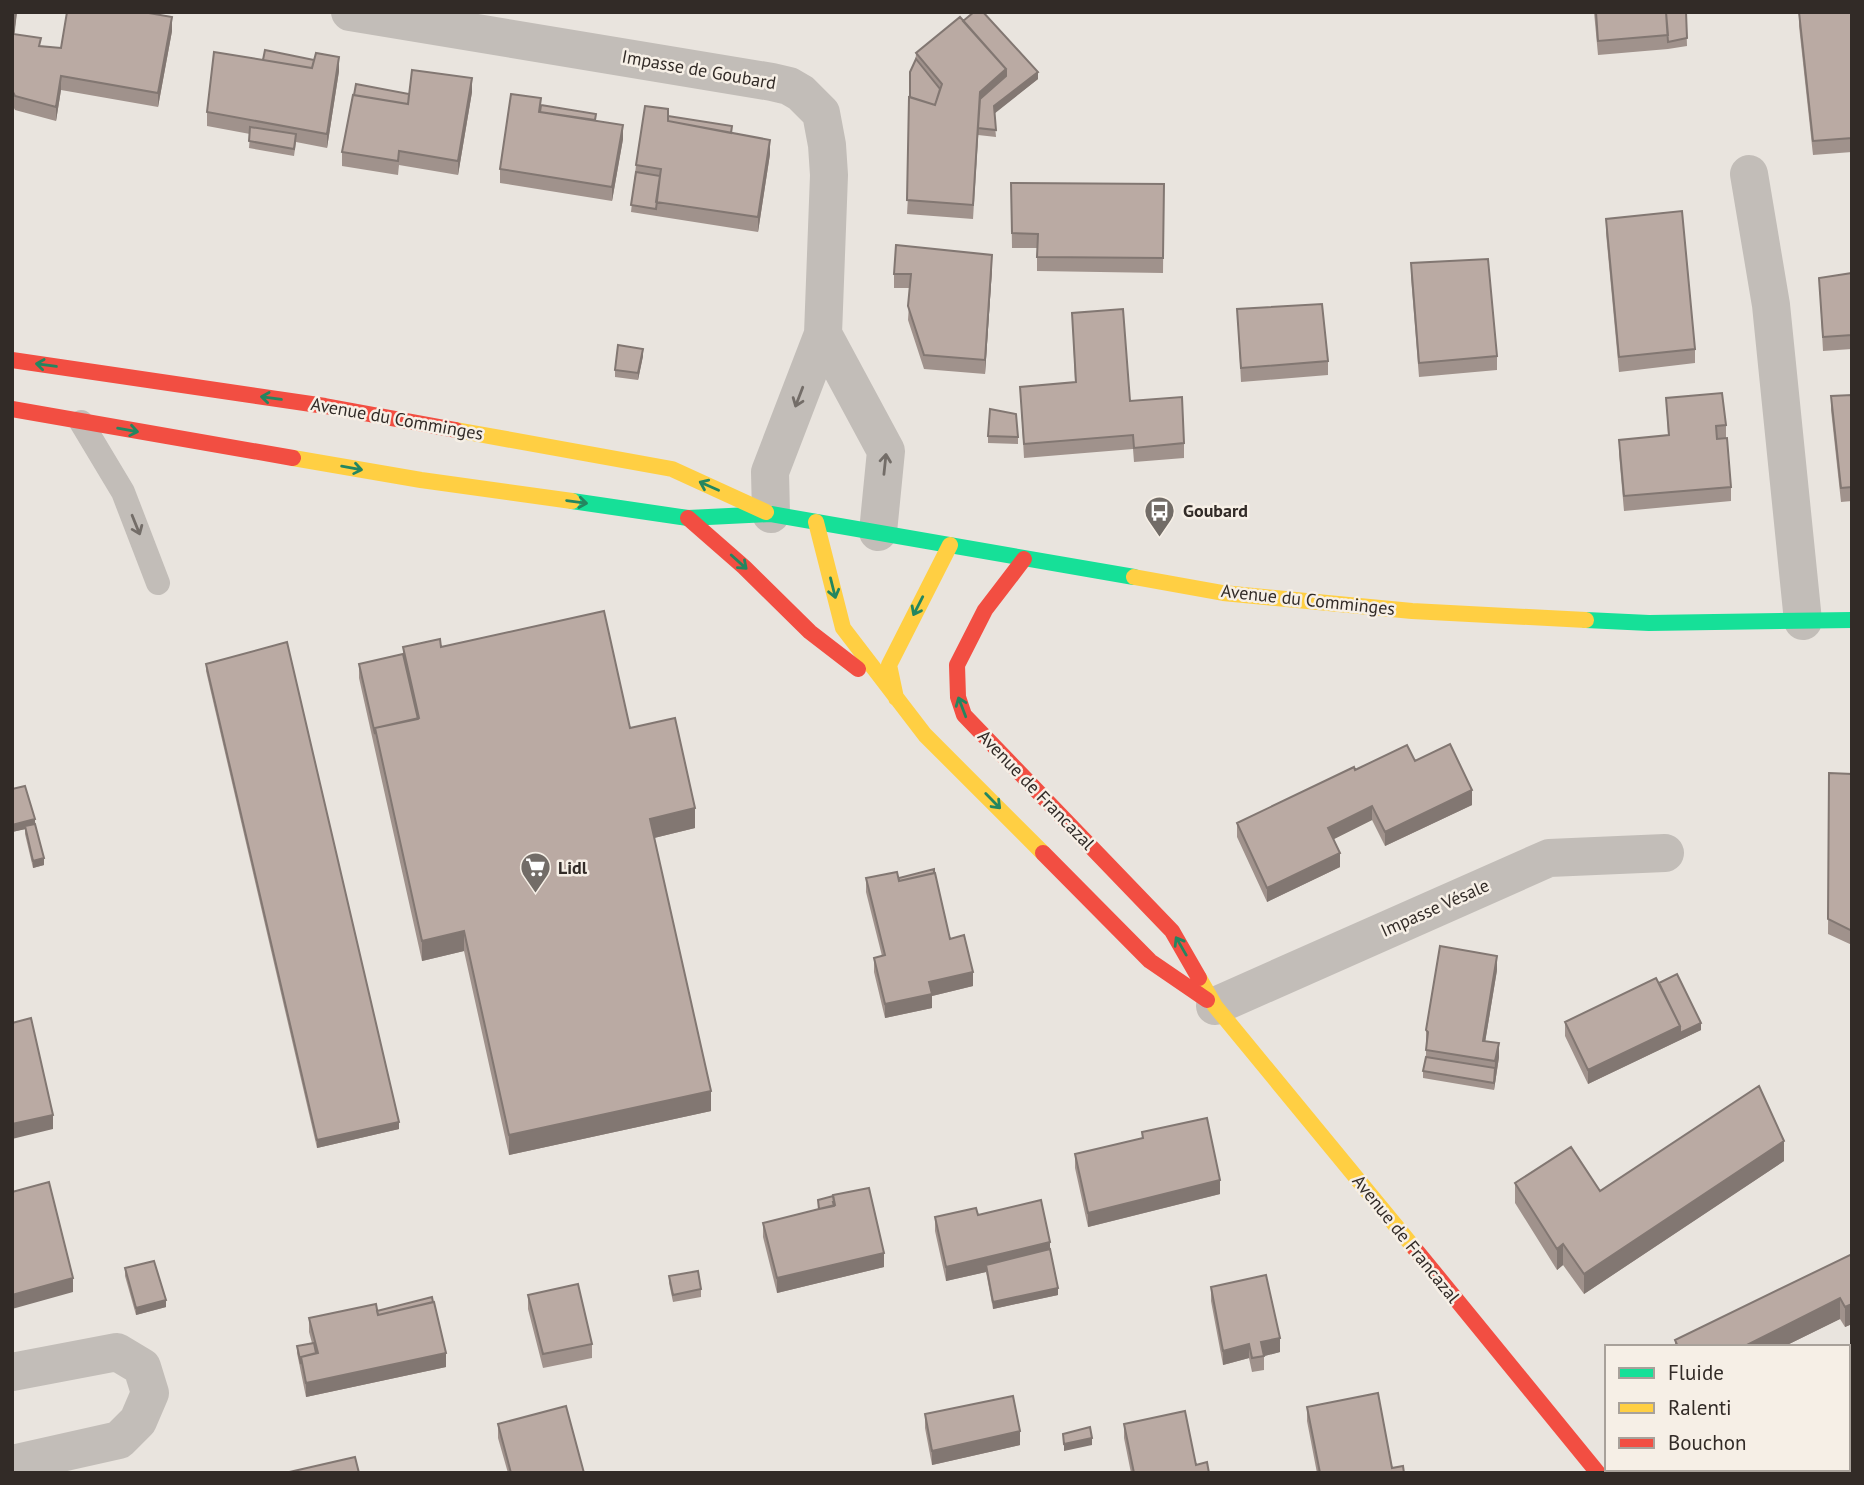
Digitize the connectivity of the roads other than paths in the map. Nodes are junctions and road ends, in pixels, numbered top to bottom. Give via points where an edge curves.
1 (350, 12) edge
2 (1749, 174) dead end
3 (823, 334) junction
4 (12, 360) edge
5 (12, 409) edge
6 (81, 422) junction
7 (771, 514) junction
8 (688, 518) junction
9 (816, 522) junction
10 (878, 532) junction
11 (950, 545) junction
12 (1024, 559) junction
13 (158, 583) dead end
14 (1852, 620) edge
15 (1803, 621) junction
16 (896, 698) junction
17 (1665, 853) dead end
18 (1214, 1006) junction
19 (12, 1372) edge
20 (12, 1464) edge
21 (1598, 1473) edge

1 - 3 street, Impasse de Goubard via 772,82 802,93 821,113 827,145
2 - 15 street via 1771,305
3 -> 7 street, Impasse de Goubard via 770,472
10 -> 3 street via 886,451
7 -> 4 main road, Avenue du Comminges via 672,469 325,406
5 - 6 main road, Avenue du Comminges
6 -> 8 main road, Avenue du Comminges via 421,480
6 -> 13 lane via 123,492
7 - 8 main road, Avenue du Comminges
7 - 9 main road, Avenue du Comminges
8 -> 16 main road, Avenue de Francazal via 810,632
9 - 10 main road, Avenue du Comminges
9 -> 16 main road, Avenue de Francazal via 843,628
10 - 11 main road, Avenue du Comminges
11 - 12 main road, Avenue du Comminges
11 -> 16 main road, Avenue de Francazal via 889,665
12 - 15 main road, Avenue du Comminges via 1223,593 1412,611 1649,623
18 -> 12 main road, Avenue de Francazal via 1172,931 964,715 957,666 985,610
14 - 15 main road, Avenue du Comminges
16 -> 18 main road, Avenue de Francazal via 925,735 1150,961
17 - 18 street, Impasse Vésale via 1549,858
18 - 21 main road, Avenue de Francazal
19 - 20 street via 117,1352 142,1367 150,1392 138,1421 119,1440

